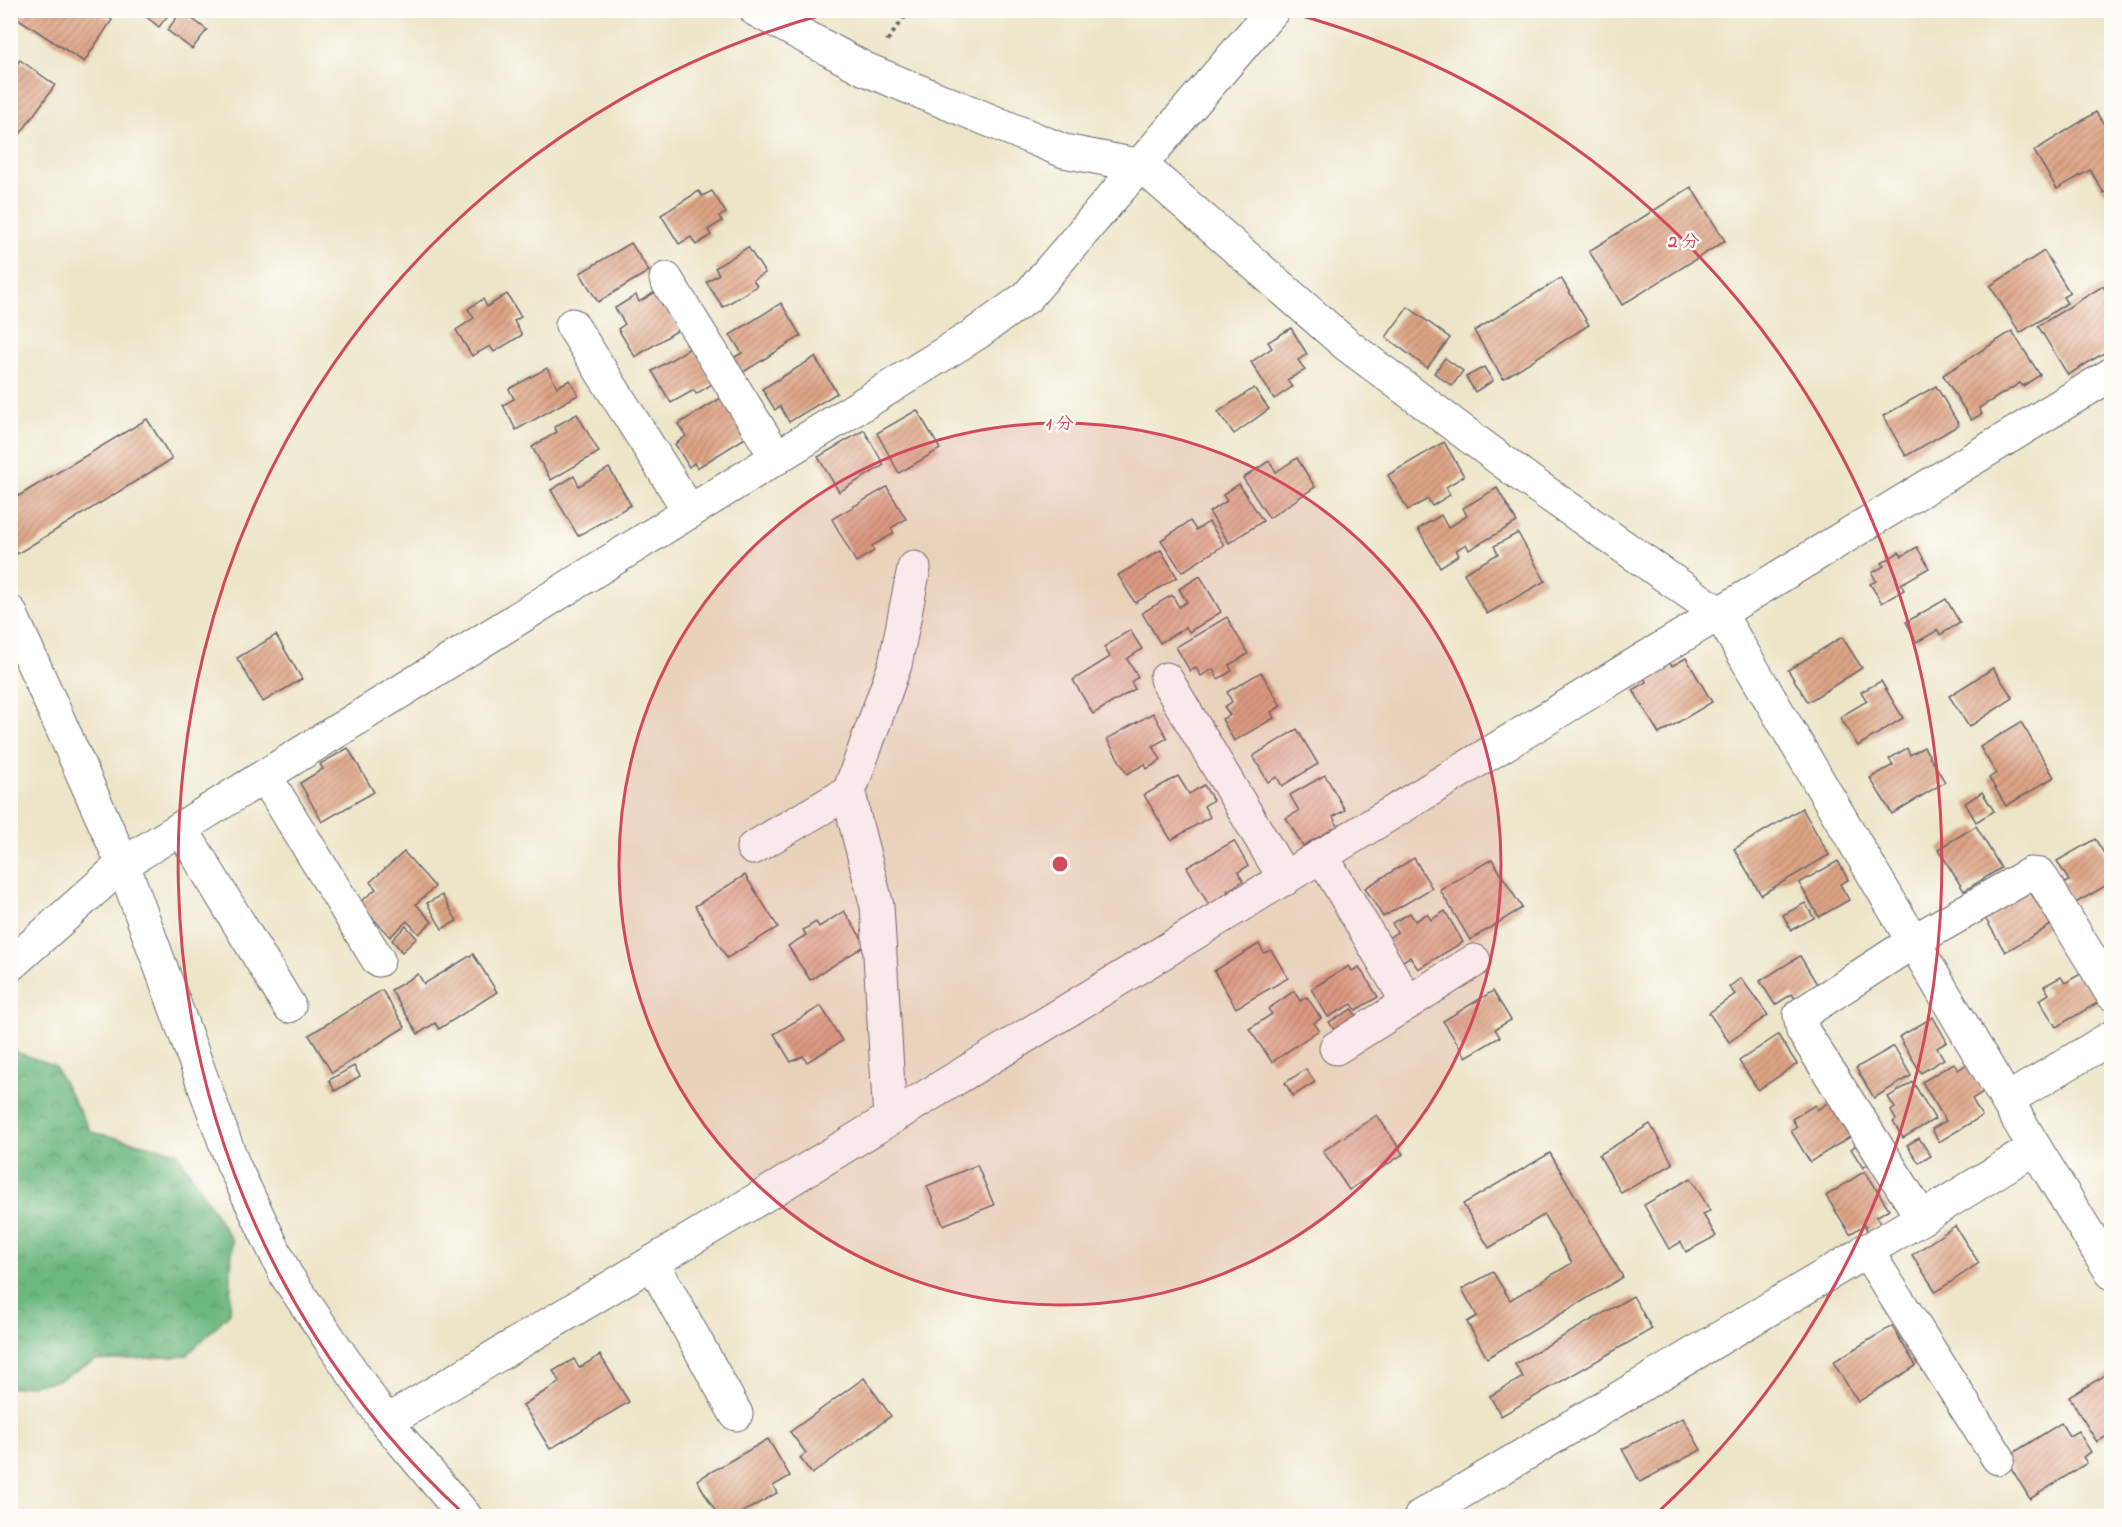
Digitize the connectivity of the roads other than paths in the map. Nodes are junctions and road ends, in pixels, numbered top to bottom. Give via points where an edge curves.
1 (756, 10) edge
2 (1274, 10) edge
3 (1142, 166) junction
4 (666, 279) dead end
5 (572, 325) dead end
6 (2112, 375) edge
7 (777, 458) junction
8 (690, 512) junction
9 (914, 568) dead end
10 (10, 612) edge
11 (1720, 614) junction
12 (1166, 679) dead end
13 (265, 776) junction
14 (849, 792) junction
15 (181, 828) junction
16 (753, 848) dead end
17 (1322, 856) junction
18 (123, 864) junction
19 (1285, 879) junction
20 (1914, 941) junction
21 (378, 960) dead end
22 (1474, 961) dead end
23 (10, 965) edge
24 (2112, 994) edge
25 (1408, 1003) junction
26 (289, 1006) dead end
27 (2112, 1037) edge
28 (1336, 1048) dead end
29 (2007, 1100) junction
30 (890, 1119) junction
31 (2035, 1148) junction
32 (1922, 1218) junction
33 (1866, 1250) junction
34 (652, 1262) junction
35 (2112, 1273) edge
36 (736, 1414) dead end
37 (386, 1422) junction
38 (1998, 1458) dead end
39 (465, 1516) edge
40 (1421, 1516) edge

1 - 3 street via 865,69 1064,152
2 - 3 street
3 - 7 street via 1027,297 974,335
3 - 11 street via 1347,345 1528,480
4 - 7 street
5 - 8 street
6 - 11 street
7 - 8 street
8 - 13 street
9 - 14 street via 895,664
10 - 18 street
11 - 17 street
11 - 20 street
12 - 19 street
13 - 15 street
13 - 21 street
14 - 16 street
14 - 30 street via 877,906
15 - 18 street
15 - 26 street
17 - 19 street
17 - 25 street
18 - 23 street
18 - 37 street via 233,1164 286,1275
19 - 30 street
20 - 24 street via 2030,874 2040,875
20 - 29 street
20 - 32 street via 1800,1015 1803,1031
22 - 25 street
25 - 28 street
27 - 29 street
29 - 31 street
30 - 34 street
31 - 32 street
31 - 35 street
32 - 33 street
33 - 38 street
33 - 40 street
34 - 36 street
34 - 37 street
37 - 39 street

